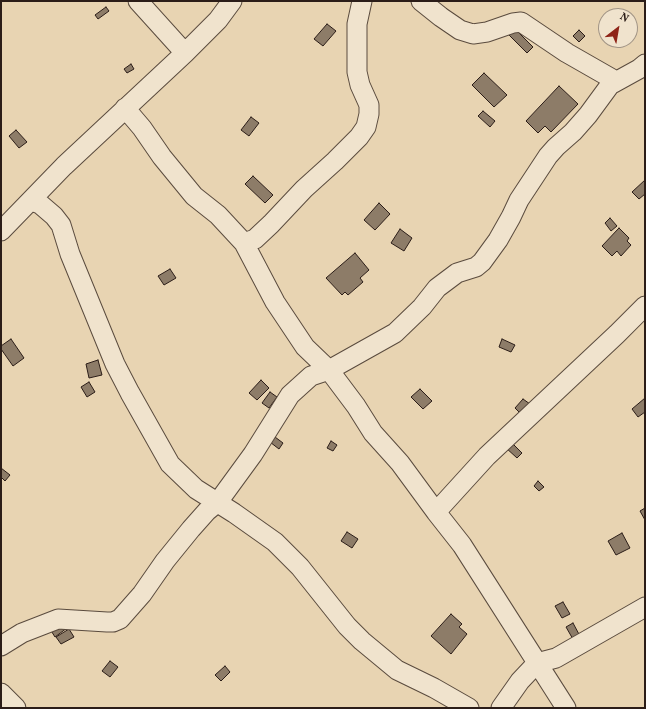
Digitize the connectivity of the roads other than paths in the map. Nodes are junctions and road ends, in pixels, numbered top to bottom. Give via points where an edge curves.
1 (138, 1) edge
2 (232, 1) edge
3 (362, 1) edge
4 (421, 1) edge
5 (185, 53) junction
6 (645, 64) edge
7 (616, 81) junction
8 (125, 108) junction
9 (30, 200) junction
10 (1, 231) edge
11 (244, 243) junction
12 (645, 306) edge
13 (329, 370) junction
14 (218, 502) junction
15 (436, 512) junction
16 (645, 607) edge
17 (1, 646) edge
18 (537, 663) junction
19 (1, 693) edge
20 (16, 708) edge
21 (469, 708) edge
22 (501, 708) edge
23 (566, 708) edge

1 - 5 street
2 - 5 street via 218,20
3 - 11 street via 357,24 357,72 369,105 370,114 366,127 271,224 255,239
4 - 7 street via 460,30 473,34 521,22 567,53
5 - 8 street
6 - 7 street
7 - 13 street via 610,85 573,132 548,156 482,262 476,267 457,273 437,288 422,308 395,333
8 - 9 street
8 - 11 street via 194,196 218,215
9 - 10 street
9 - 14 street via 40,204 61,224 70,254 115,364 170,464 196,489
11 - 13 street via 275,302 292,328 305,347
12 - 15 street via 487,456
13 - 14 street via 311,376 290,395 253,454
13 - 15 street via 373,433 400,463
14 - 17 street via 191,529 120,619 113,622 58,619 22,633
14 - 21 street via 275,542 300,566 347,626 397,670
15 - 18 street via 462,545
16 - 18 street via 556,658
18 - 22 street via 520,681
18 - 23 street
19 - 20 street

